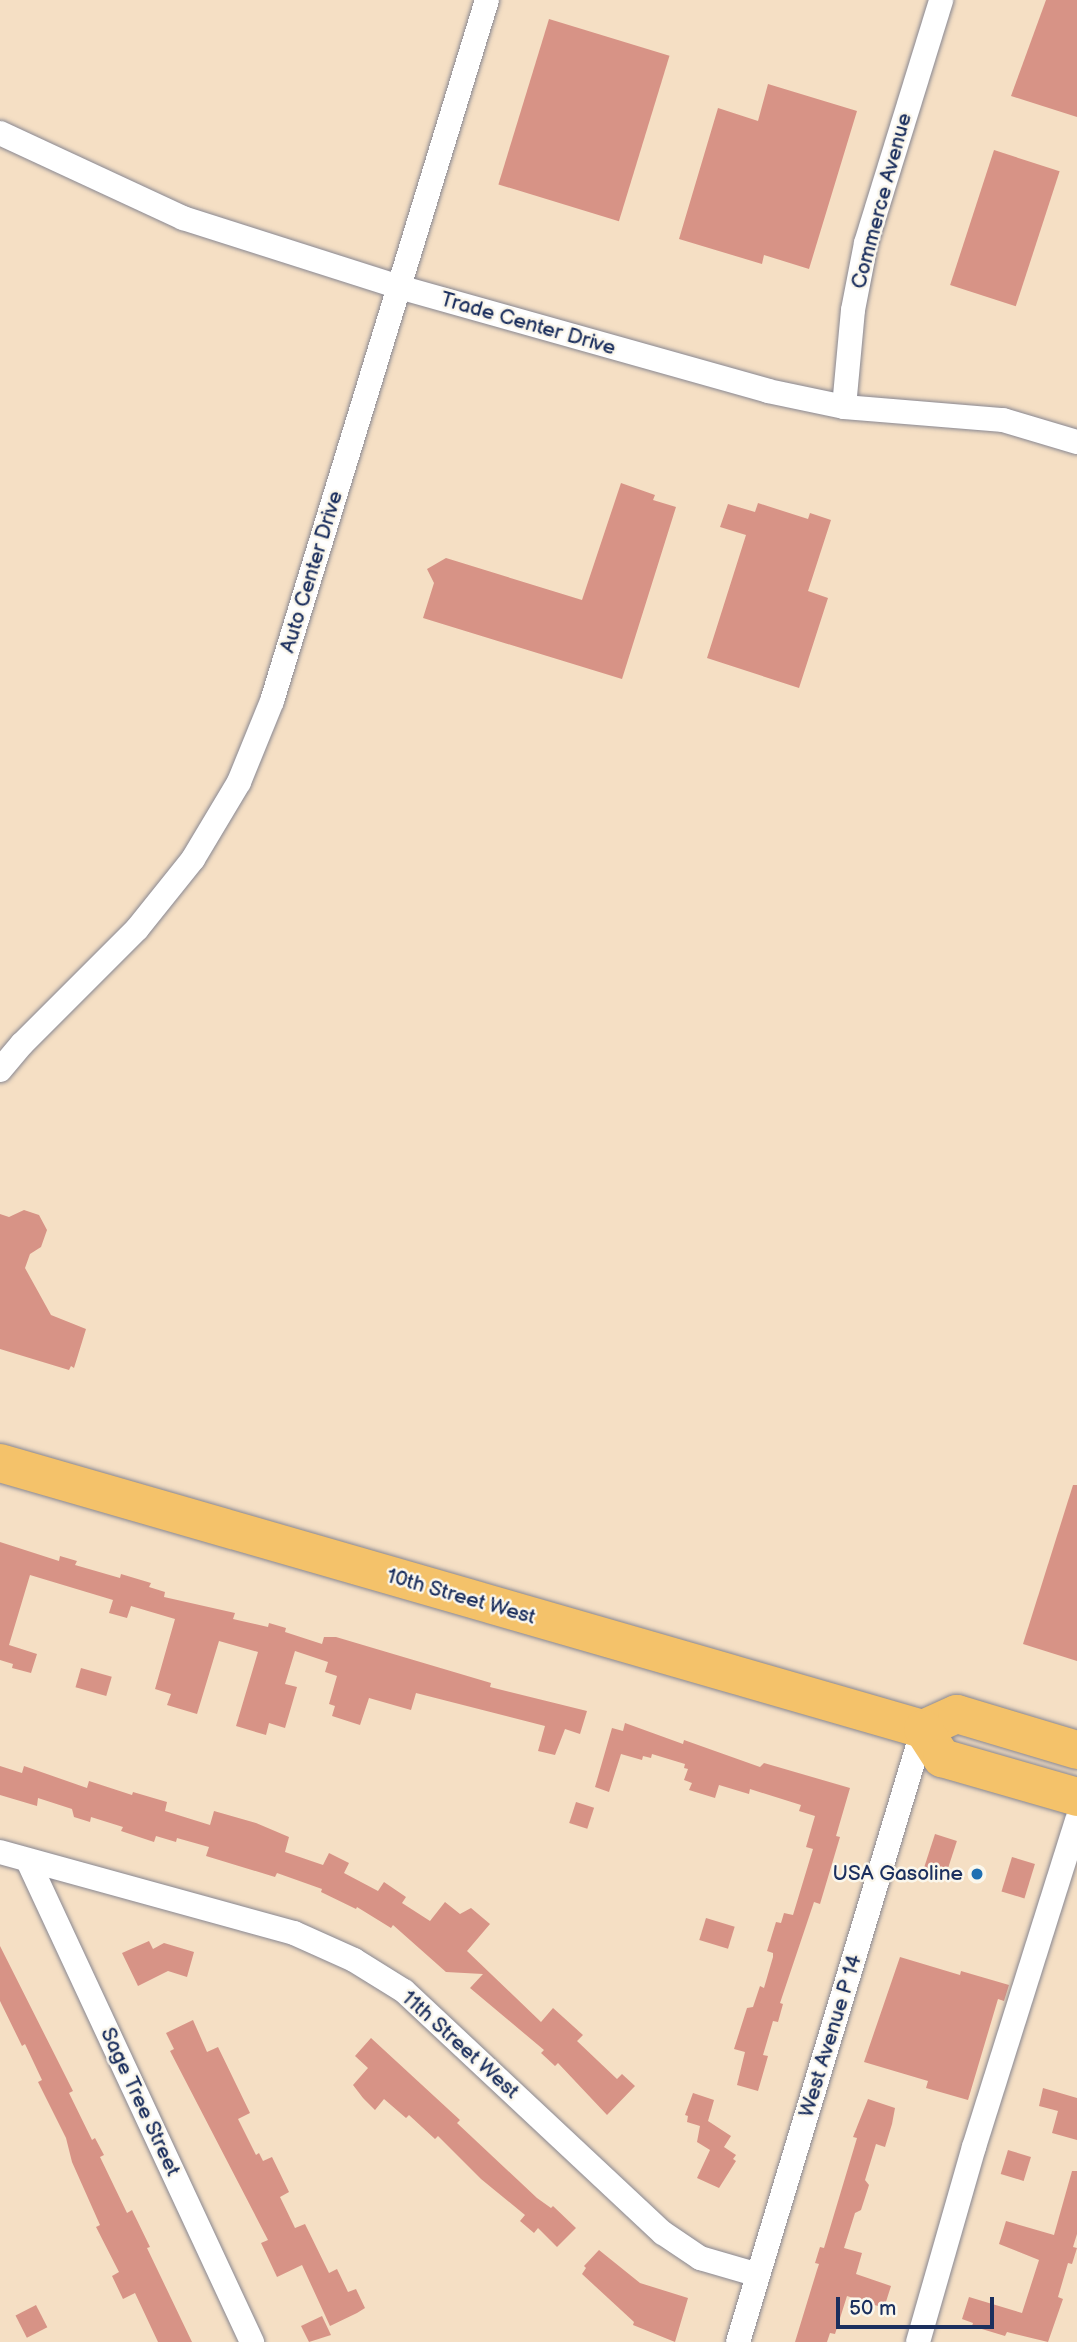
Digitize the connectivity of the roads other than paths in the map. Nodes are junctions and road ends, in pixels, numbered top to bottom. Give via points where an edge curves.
1 (488, 0) edge
2 (941, 0) edge
3 (0, 133) edge
4 (399, 287) junction
5 (844, 407) junction
6 (1077, 442) edge
7 (0, 1070) edge
8 (0, 1463) edge
9 (923, 1729) junction
10 (1077, 1751) edge
11 (1077, 1797) edge
12 (1077, 1820) edge
13 (0, 1852) edge
14 (28, 1861) junction
15 (758, 2275) junction
16 (252, 2342) edge
17 (738, 2342) edge
18 (918, 2342) edge

1 - 4 street, Auto Center Drive
2 - 5 street, Commerce Avenue via 866,243 853,310
3 - 4 street, Trade Center Drive via 183,218
4 - 5 street, Trade Center Drive via 768,391
4 - 7 street, Auto Center Drive via 272,701 239,782 193,859 137,929
5 - 6 street, Trade Center Drive via 1003,420
8 - 9 main road, 10th Street West
9 - 10 main road via 957,1714
9 - 11 main road via 942,1758
9 - 15 street, West Avenue P 14
12 - 18 street
13 - 14 street, 11th Street West
14 - 15 street, 11th Street West via 294,1933 354,1960 404,1992 663,2233 700,2258
14 - 16 street, Sage Tree Street
15 - 17 street, West Avenue P 14

